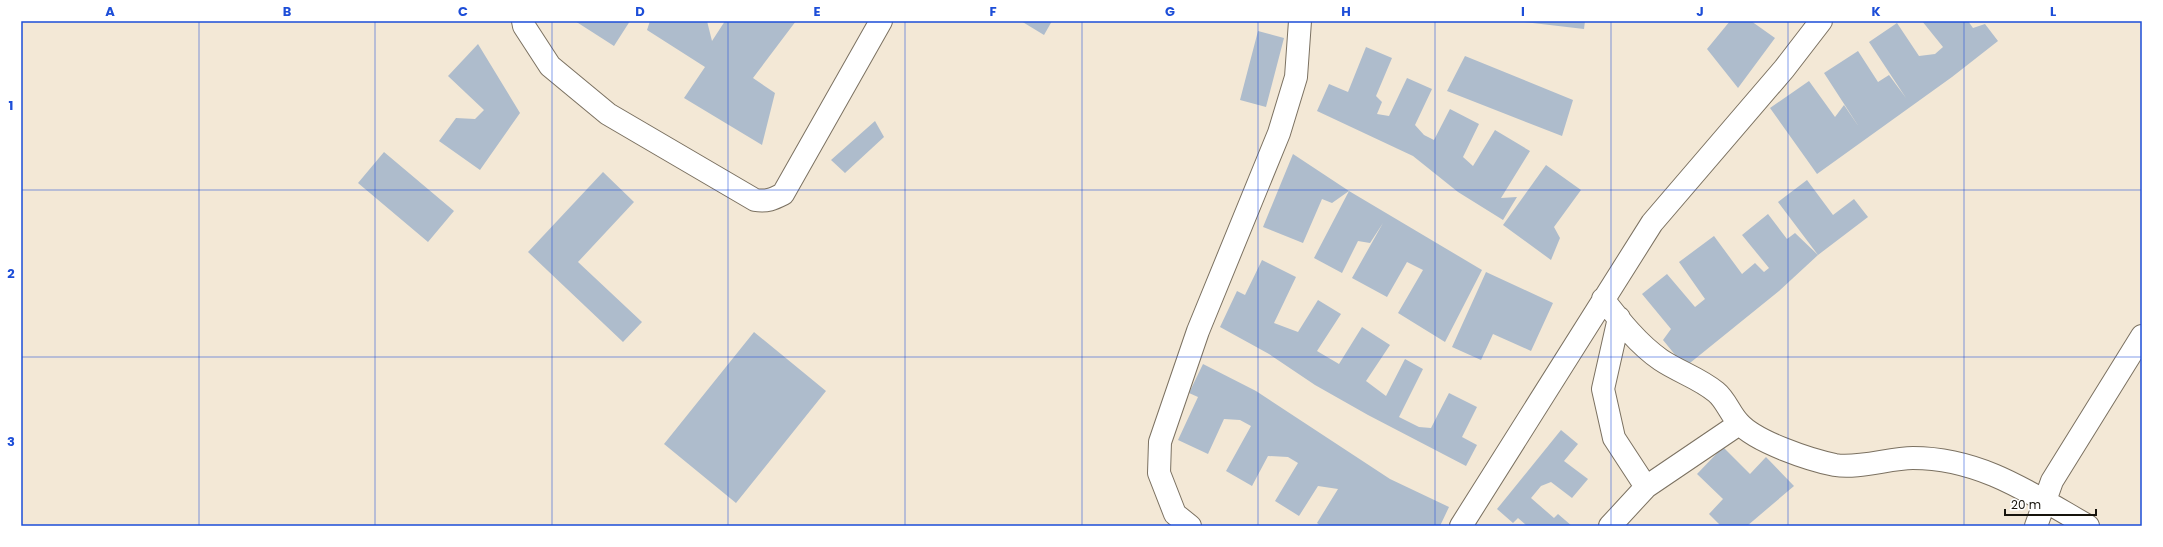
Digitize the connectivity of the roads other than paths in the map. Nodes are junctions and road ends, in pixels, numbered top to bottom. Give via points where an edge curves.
1 (523, 21) edge
2 (881, 21) edge
3 (1300, 21) edge
4 (1821, 21) edge
5 (1603, 299) junction
6 (1618, 318) junction
7 (2142, 336) edge
8 (1739, 424) junction
9 (1646, 487) junction
10 (2045, 501) junction
11 (1190, 526) edge
12 (1461, 526) edge
13 (1610, 526) edge
14 (2036, 526) edge
15 (2088, 526) edge

1 - 2 street via 550,66 608,114 755,200 763,201 783,194
3 - 11 street via 1296,77 1279,133 1198,331 1160,442 1159,473 1175,514
4 - 5 street via 1784,69 1652,224
5 - 6 street
5 - 12 street
6 - 8 street via 1642,344 1662,360 1700,380 1718,393
6 - 9 street via 1603,388 1614,438
7 - 10 street via 2052,481
8 - 9 street
8 - 10 street via 1762,440 1813,459 1837,465 1913,458 1945,462 1984,470 2016,484
9 - 13 street
10 - 14 street
10 - 15 street

